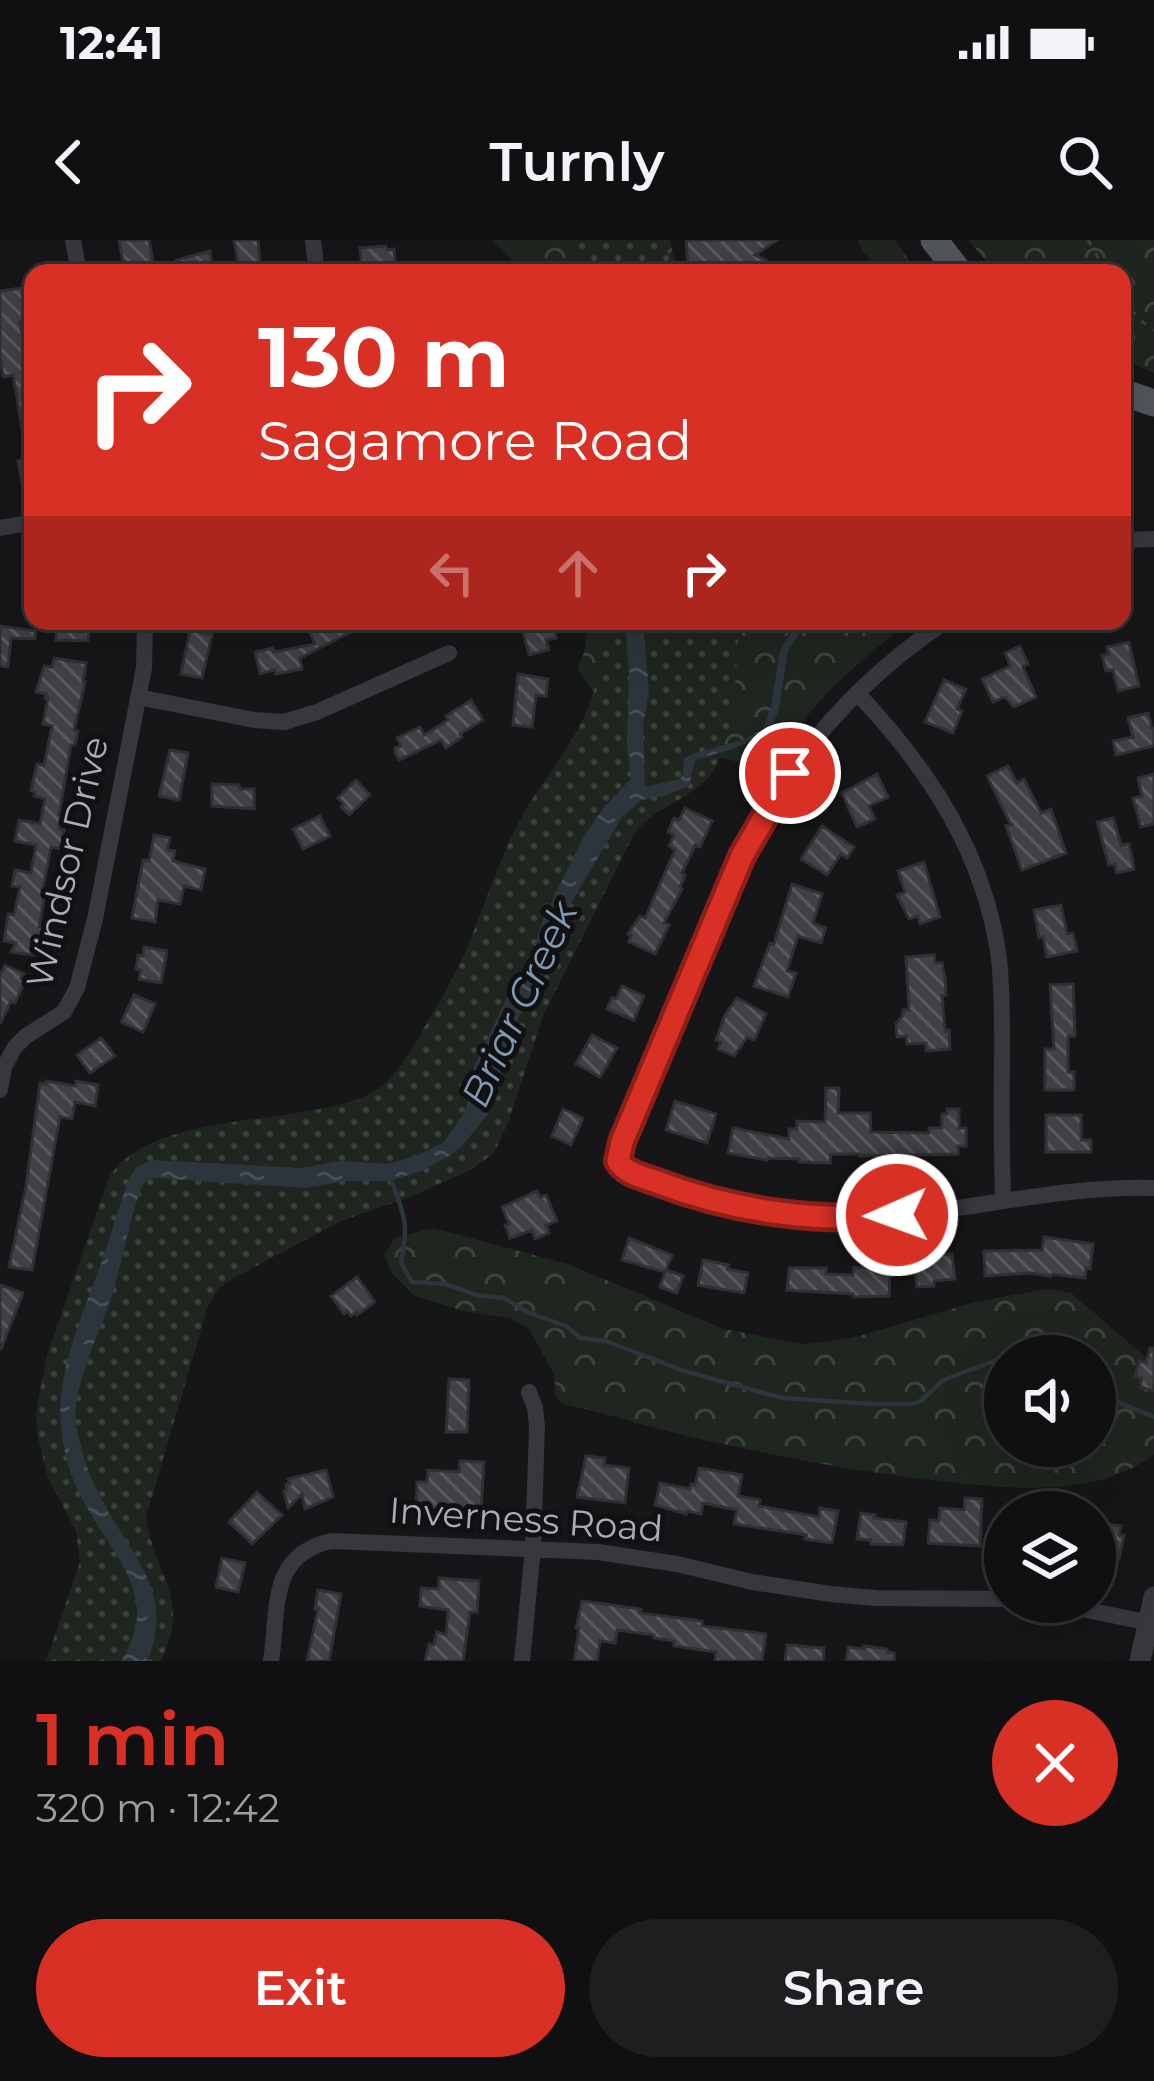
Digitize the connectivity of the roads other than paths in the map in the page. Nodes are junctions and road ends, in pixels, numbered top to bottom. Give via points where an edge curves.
1 (934, 240) edge
2 (953, 264) edge
3 (145, 630) edge
4 (934, 630) edge
5 (448, 653) dead end
6 (858, 694) junction
7 (138, 697) junction
8 (0, 1090) edge
9 (1154, 1188) edge
10 (1003, 1200) junction
11 (529, 1392) dead end
12 (533, 1548) junction
13 (1154, 1597) edge
14 (984, 1599) edge
15 (1116, 1616) edge
16 (1151, 1623) edge
17 (272, 1661) edge
18 (522, 1661) edge
19 (1140, 1661) edge

1 - 2 main road
3 - 7 street, Windsor Drive
4 - 6 street
5 - 7 street via 284,722
6 - 10 street via 942,799 987,906 1002,994
6 - 10 street via 800,759 749,842 618,1163 704,1198 815,1216
7 - 8 street, Windsor Drive via 77,988 64,1012 15,1047
9 - 10 street
11 - 12 street via 537,1426
12 - 14 street, Inverness Road via 638,1557 831,1594
12 - 17 street, Inverness Road via 316,1544 282,1577
12 - 18 street
13 - 16 street
15 - 16 street
16 - 19 street

